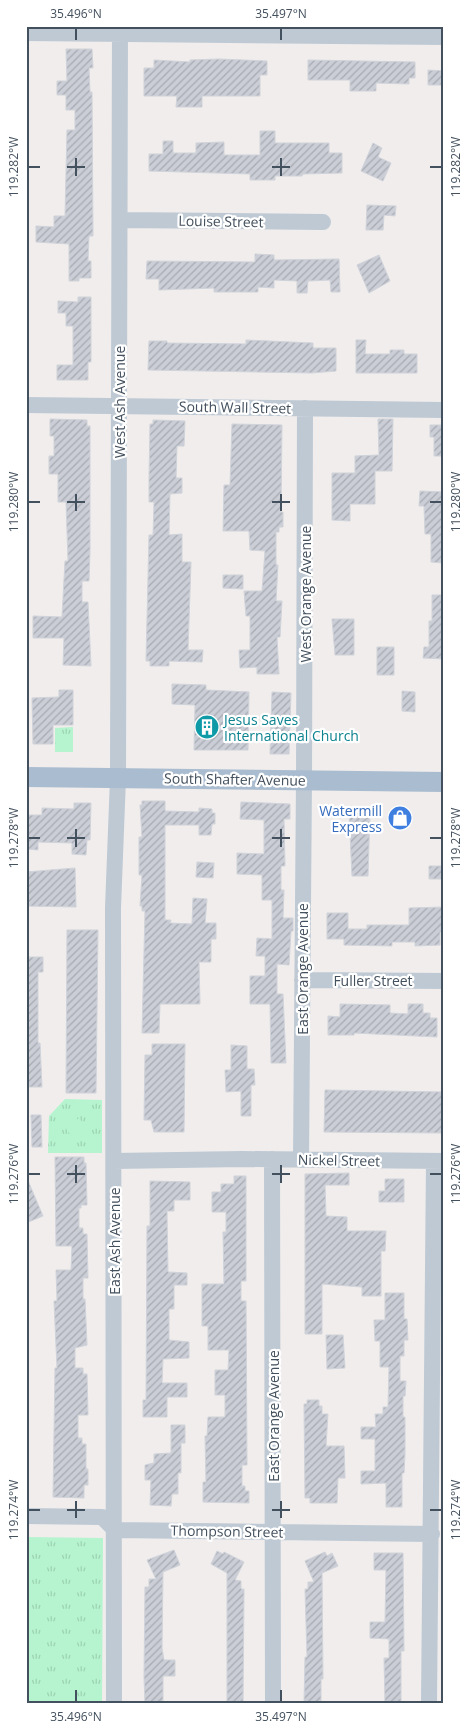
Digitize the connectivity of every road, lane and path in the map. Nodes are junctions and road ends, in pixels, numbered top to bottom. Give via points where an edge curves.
1 (120, 30) edge
2 (247, 31) edge
3 (402, 32) edge
4 (26, 33) edge
5 (444, 38) edge
6 (120, 220) junction
7 (323, 222) dead end
8 (26, 405) edge
9 (119, 406) junction
10 (305, 408) junction
11 (444, 410) edge
12 (26, 777) edge
13 (118, 778) junction
14 (304, 780) junction
15 (444, 782) edge
16 (302, 980) junction
17 (444, 980) edge
18 (272, 1159) junction
19 (301, 1160) junction
20 (114, 1161) junction
21 (439, 1161) edge
22 (26, 1516) edge
23 (115, 1530) junction
24 (274, 1532) junction
25 (432, 1534) junction
26 (436, 1675) edge
27 (114, 1704) edge
28 (273, 1704) edge
29 (429, 1704) edge

1 - 2 street
1 - 4 street
1 - 6 street, West Ash Avenue
2 - 3 street
3 - 5 street
6 - 7 street, Louise Street
6 - 9 street, West Ash Avenue
8 - 9 street, South Wall Street
9 - 10 street, South Wall Street
9 - 13 street, West Ash Avenue
10 - 11 street, South Wall Street
10 - 14 street, West Orange Avenue
12 - 13 main road, South Shafter Avenue
13 - 14 main road, South Shafter Avenue
13 - 20 street, East Ash Avenue via 113,908
14 - 15 main road, South Shafter Avenue
14 - 16 street, East Orange Avenue
16 - 17 street, Fuller Street
16 - 19 street, East Orange Avenue
18 - 19 street, Nickel Street
18 - 20 street, Nickel Street
18 - 24 street, East Orange Avenue
19 - 21 street, Nickel Street
20 - 23 street, East Ash Avenue
21 - 25 street
22 - 23 street via 102,1517
23 - 24 street, Thompson Street
23 - 27 street, East Ash Avenue
24 - 25 street, Thompson Street
24 - 28 street, East Orange Avenue
25 - 26 street
26 - 29 street

